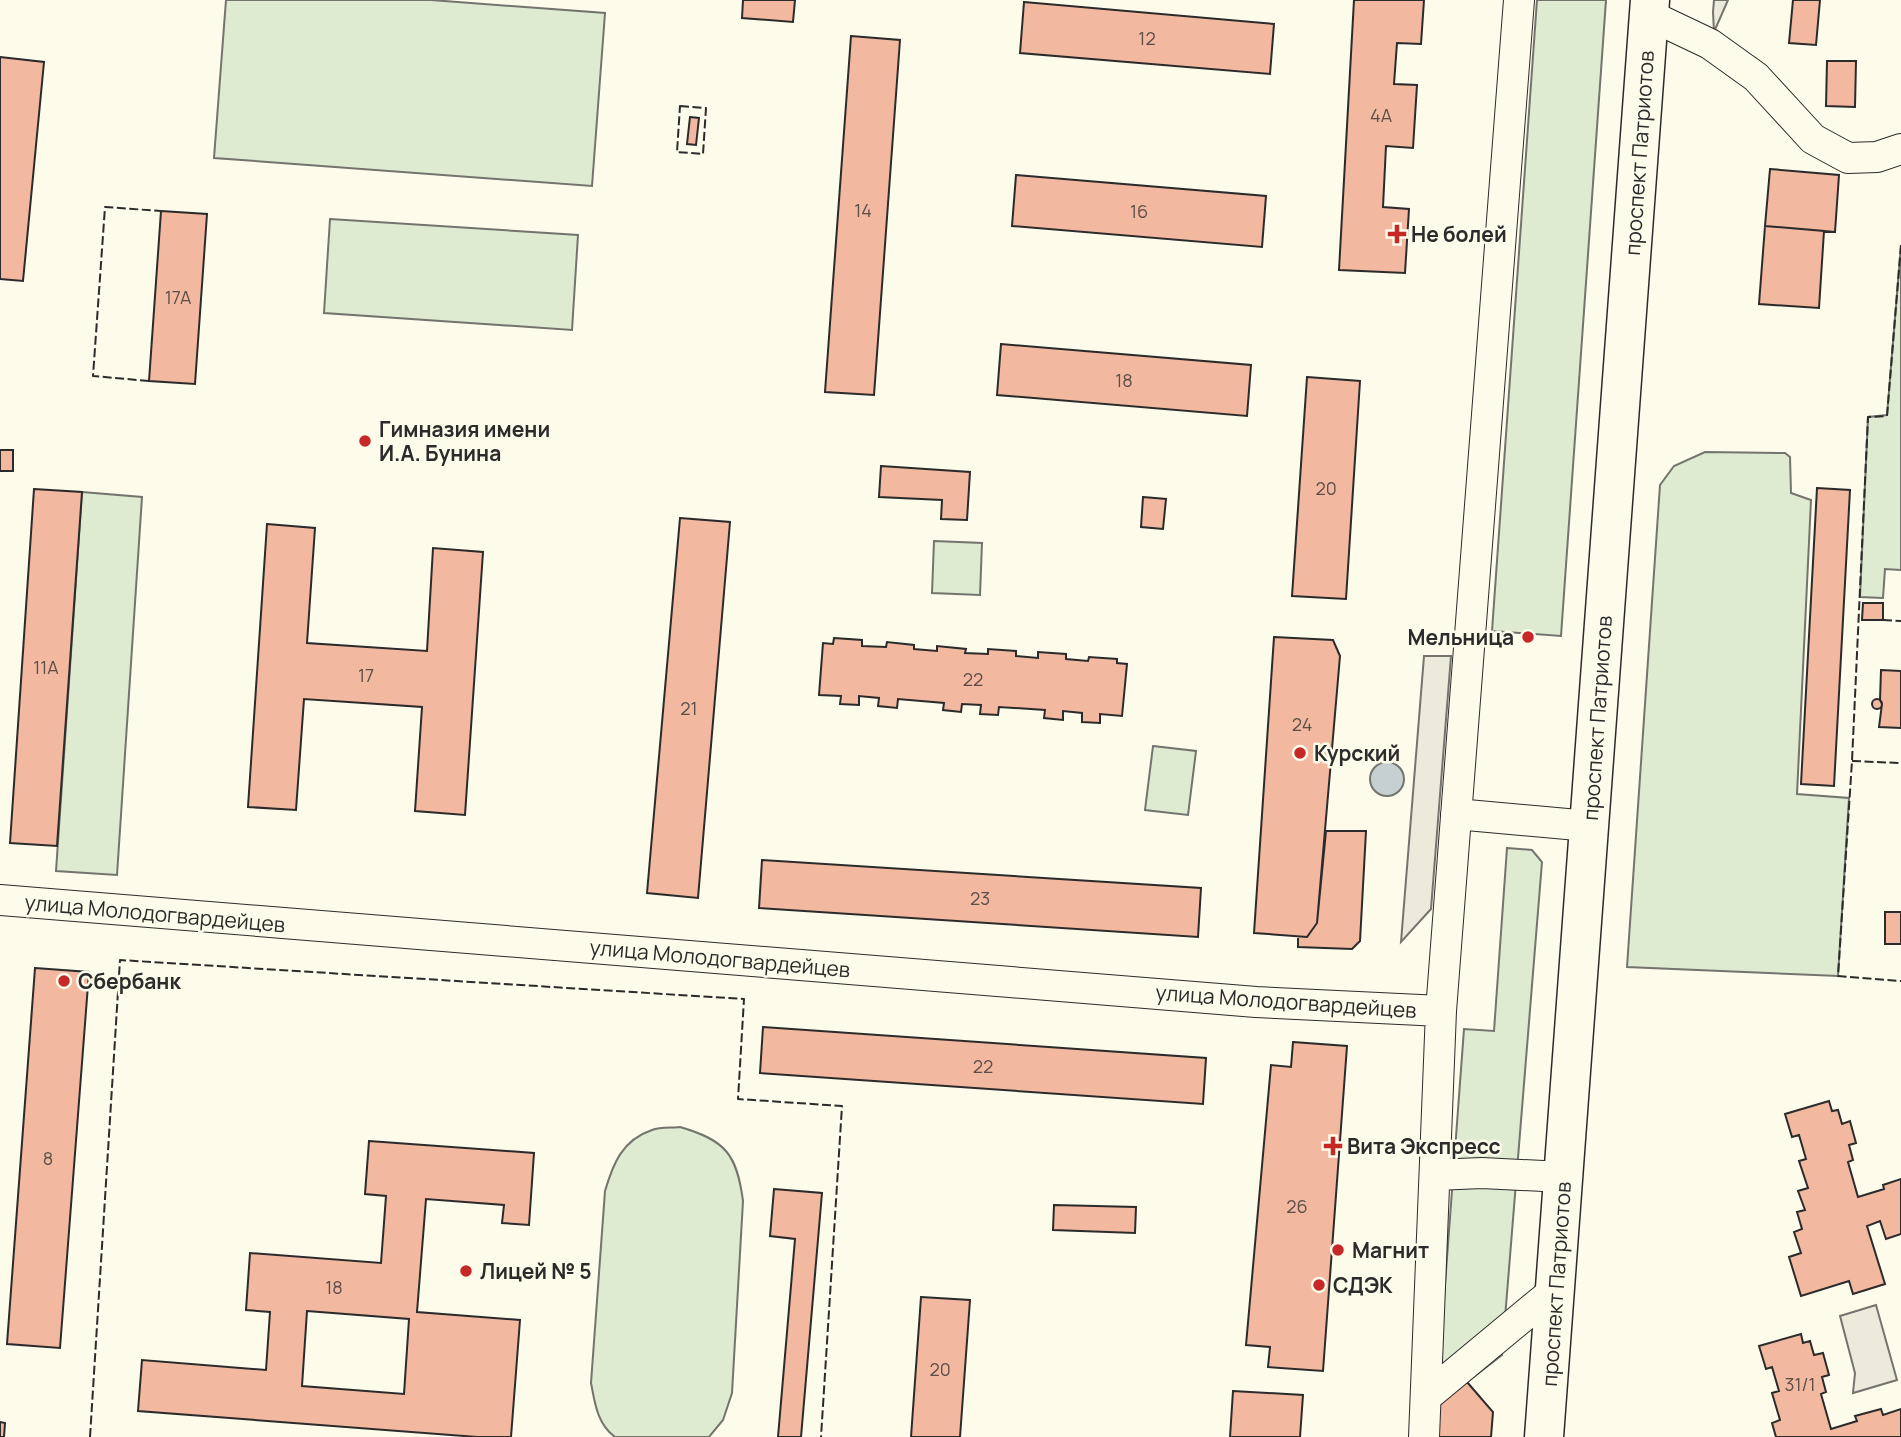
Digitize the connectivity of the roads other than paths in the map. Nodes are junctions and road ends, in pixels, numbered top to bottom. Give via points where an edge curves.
1 (1519, 0) edge
2 (1650, 8) edge
3 (1901, 149) edge
4 (1456, 814) junction
5 (1589, 826) junction
6 (0, 900) edge
7 (1441, 1011) junction
8 (1435, 1175) junction
9 (1563, 1177) junction
10 (1555, 1290) junction
11 (1426, 1397) junction
12 (1424, 1437) edge
13 (1544, 1437) edge

1 - 4 street
2 - 3 street via 1756,77 1813,139 1848,158 1877,157
2 - 5 highway, проспект Патриотов
4 - 5 street
4 - 7 street
5 - 9 highway, проспект Патриотов
6 - 7 street, улица Молодогвардейцев via 1256,1002
7 - 8 street
8 - 9 street
8 - 11 street
9 - 10 highway, проспект Патриотов
10 - 11 street
10 - 13 highway, проспект Патриотов
11 - 12 street

